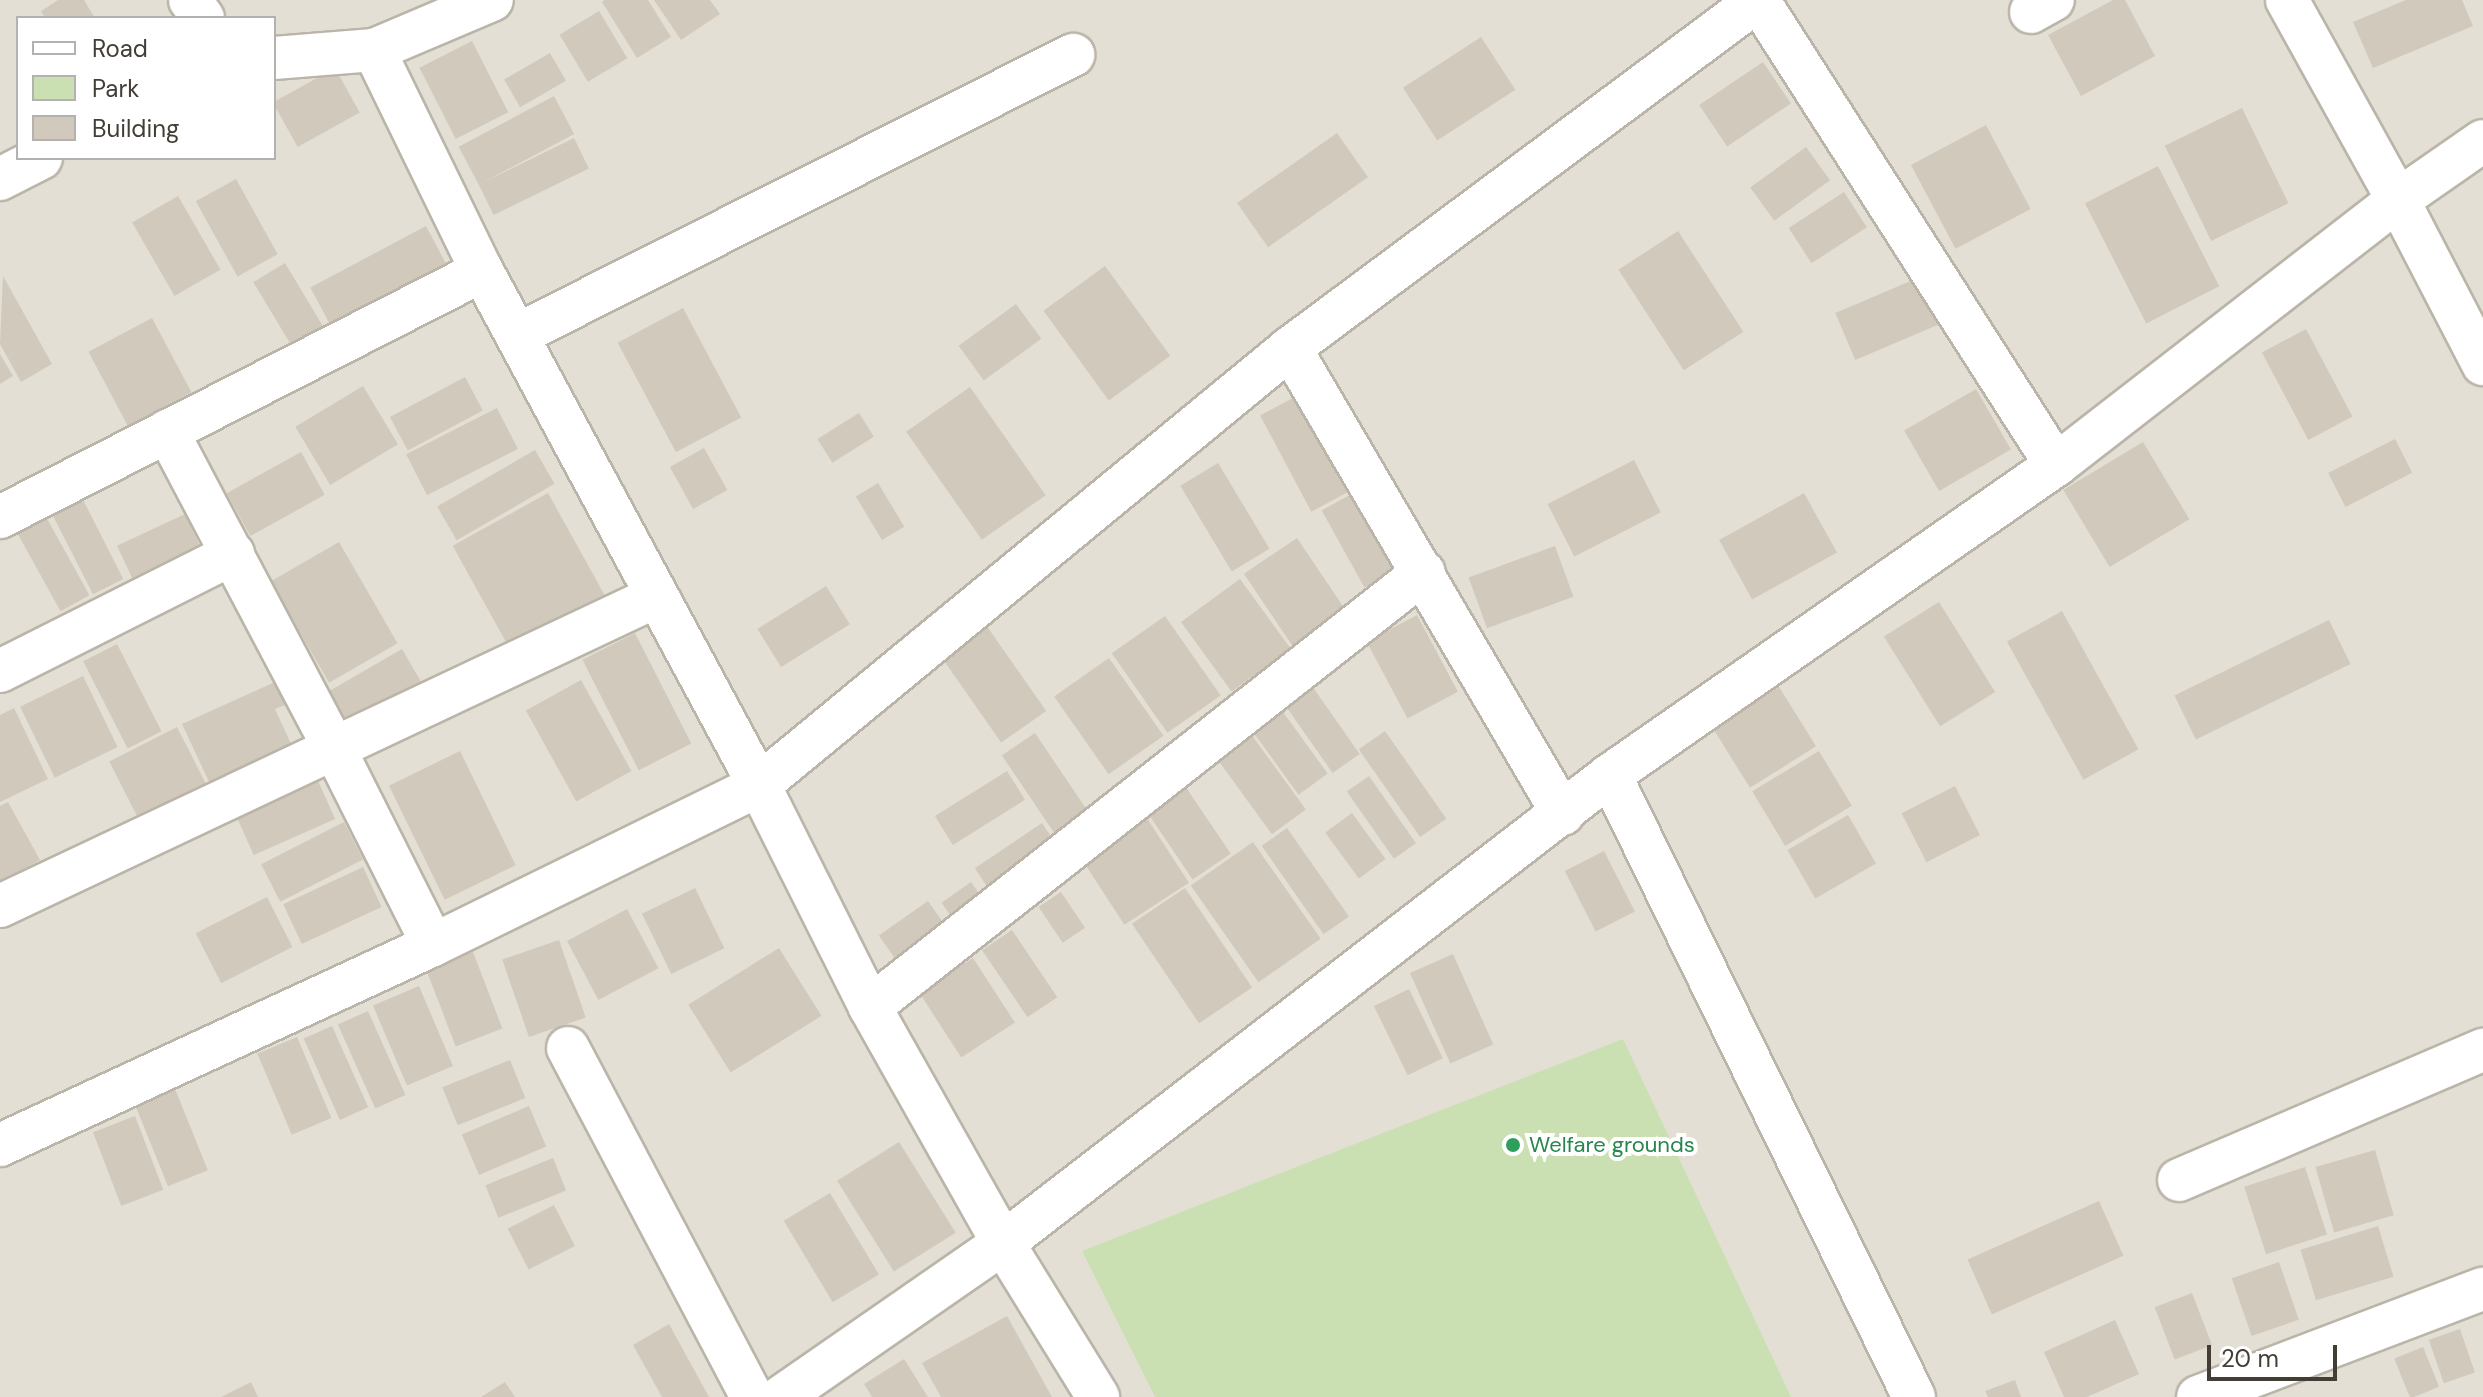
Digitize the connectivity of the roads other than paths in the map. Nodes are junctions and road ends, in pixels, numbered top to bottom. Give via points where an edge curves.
1 (492, 0) edge
2 (2287, 0) edge
3 (374, 50) junction
4 (1073, 55) dead end
5 (276, 58) edge
6 (2483, 141) edge
7 (37, 160) edge
8 (0, 179) edge
9 (2398, 200) junction
10 (482, 271) junction
11 (517, 335) junction
12 (1290, 348) junction
13 (2483, 364) edge
14 (167, 431) junction
15 (2056, 465) junction
16 (0, 517) edge
17 (233, 554) junction
18 (1424, 572) junction
19 (657, 596) junction
20 (0, 671) edge
21 (335, 750) junction
22 (1610, 775) junction
23 (759, 785) junction
24 (1563, 814) junction
25 (0, 906) edge
26 (433, 945) junction
27 (870, 1007) junction
28 (568, 1048) dead end
29 (2483, 1050) edge
30 (0, 1145) edge
31 (2179, 1180) dead end
32 (1003, 1243) junction
33 (2483, 1289) edge
34 (752, 1397) edge
35 (781, 1397) edge
36 (1098, 1397) edge
37 (1914, 1397) edge
38 (2198, 1397) edge

1 - 3 street
2 - 9 street
3 - 5 street
3 - 10 street
4 - 11 street
6 - 9 street
7 - 8 street
9 - 13 street
9 - 15 street
10 - 11 street
10 - 14 street
11 - 19 street
12 - 15 street via 1758,0
12 - 18 street
12 - 23 street
14 - 16 street
14 - 17 street
15 - 22 street
17 - 20 street
17 - 21 street
18 - 24 street
18 - 27 street
19 - 21 street
19 - 23 street
21 - 25 street
21 - 26 street
22 - 24 street
22 - 37 street
23 - 26 street
23 - 27 street
24 - 32 street
26 - 30 street
27 - 32 street
28 - 34 street
29 - 31 street
32 - 35 street
32 - 36 street
33 - 38 street

